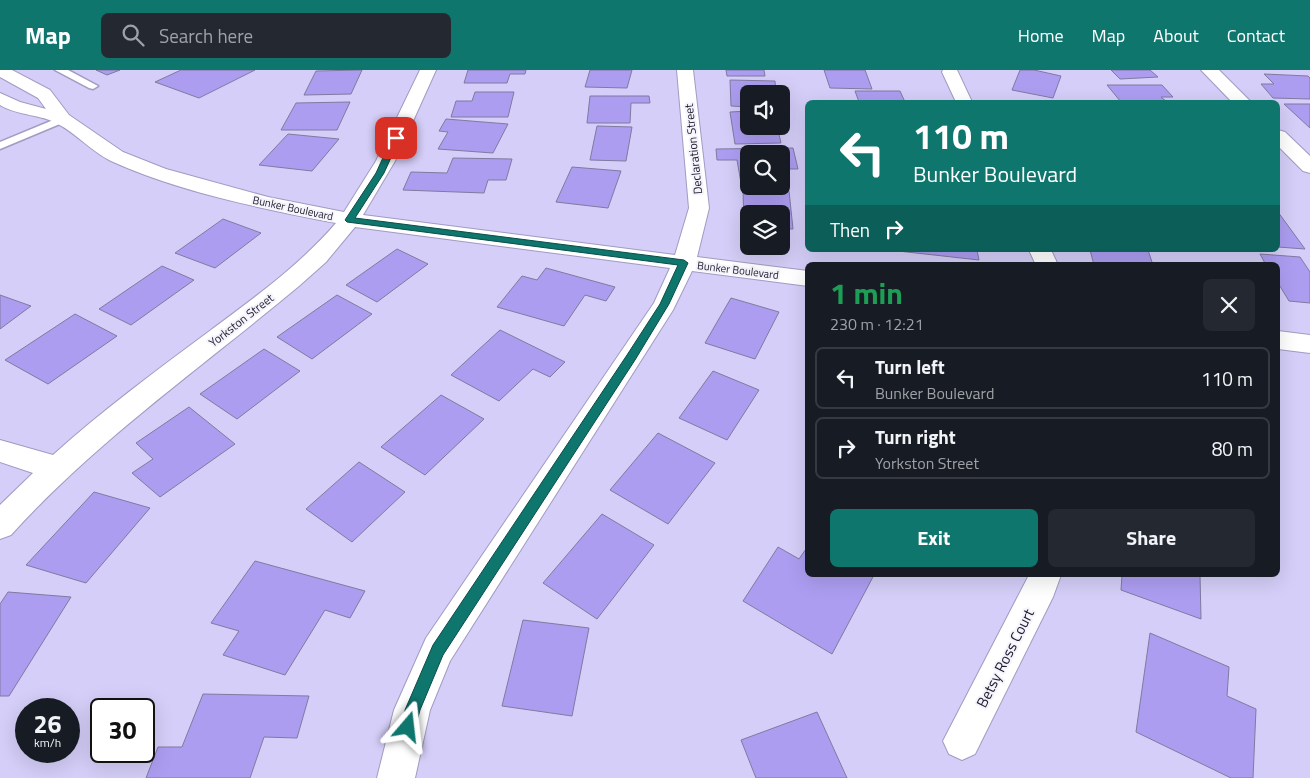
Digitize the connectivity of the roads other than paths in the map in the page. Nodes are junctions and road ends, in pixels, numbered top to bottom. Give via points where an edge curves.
1 (0, 70) edge
2 (60, 70) edge
3 (428, 70) edge
4 (685, 70) edge
5 (1209, 70) edge
6 (950, 72) dead end
7 (94, 86) dead end
8 (0, 98) edge
9 (963, 100) edge
10 (1240, 100) edge
11 (63, 119) junction
12 (1280, 138) edge
13 (0, 146) edge
14 (1310, 167) edge
15 (350, 220) junction
16 (684, 263) junction
17 (805, 279) edge
18 (1280, 340) edge
19 (1310, 344) edge
20 (0, 451) edge
21 (57, 468) junction
22 (0, 526) edge
23 (1044, 577) edge
24 (962, 741) dead end
25 (396, 778) edge

1 - 11 street, Bunker Boulevard via 44,94
2 - 7 lane
3 - 15 street, Yorkston Street via 380,173
4 - 16 street, Declaration Street via 699,208
5 - 10 street
6 - 9 street
8 - 11 street, Bunker Boulevard via 14,106
11 - 13 lane
11 - 15 street, Bunker Boulevard via 116,156 159,173 265,203
12 - 14 street
15 - 16 street, Bunker Boulevard
15 - 21 street, Yorkston Street via 292,280 120,414
16 - 17 street, Bunker Boulevard
16 - 25 street, Declaration Street via 636,350 438,650 412,710
18 - 19 street
20 - 21 street
21 - 22 street, Yorkston Street
23 - 24 street, Betsy Ross Court via 1042,586

